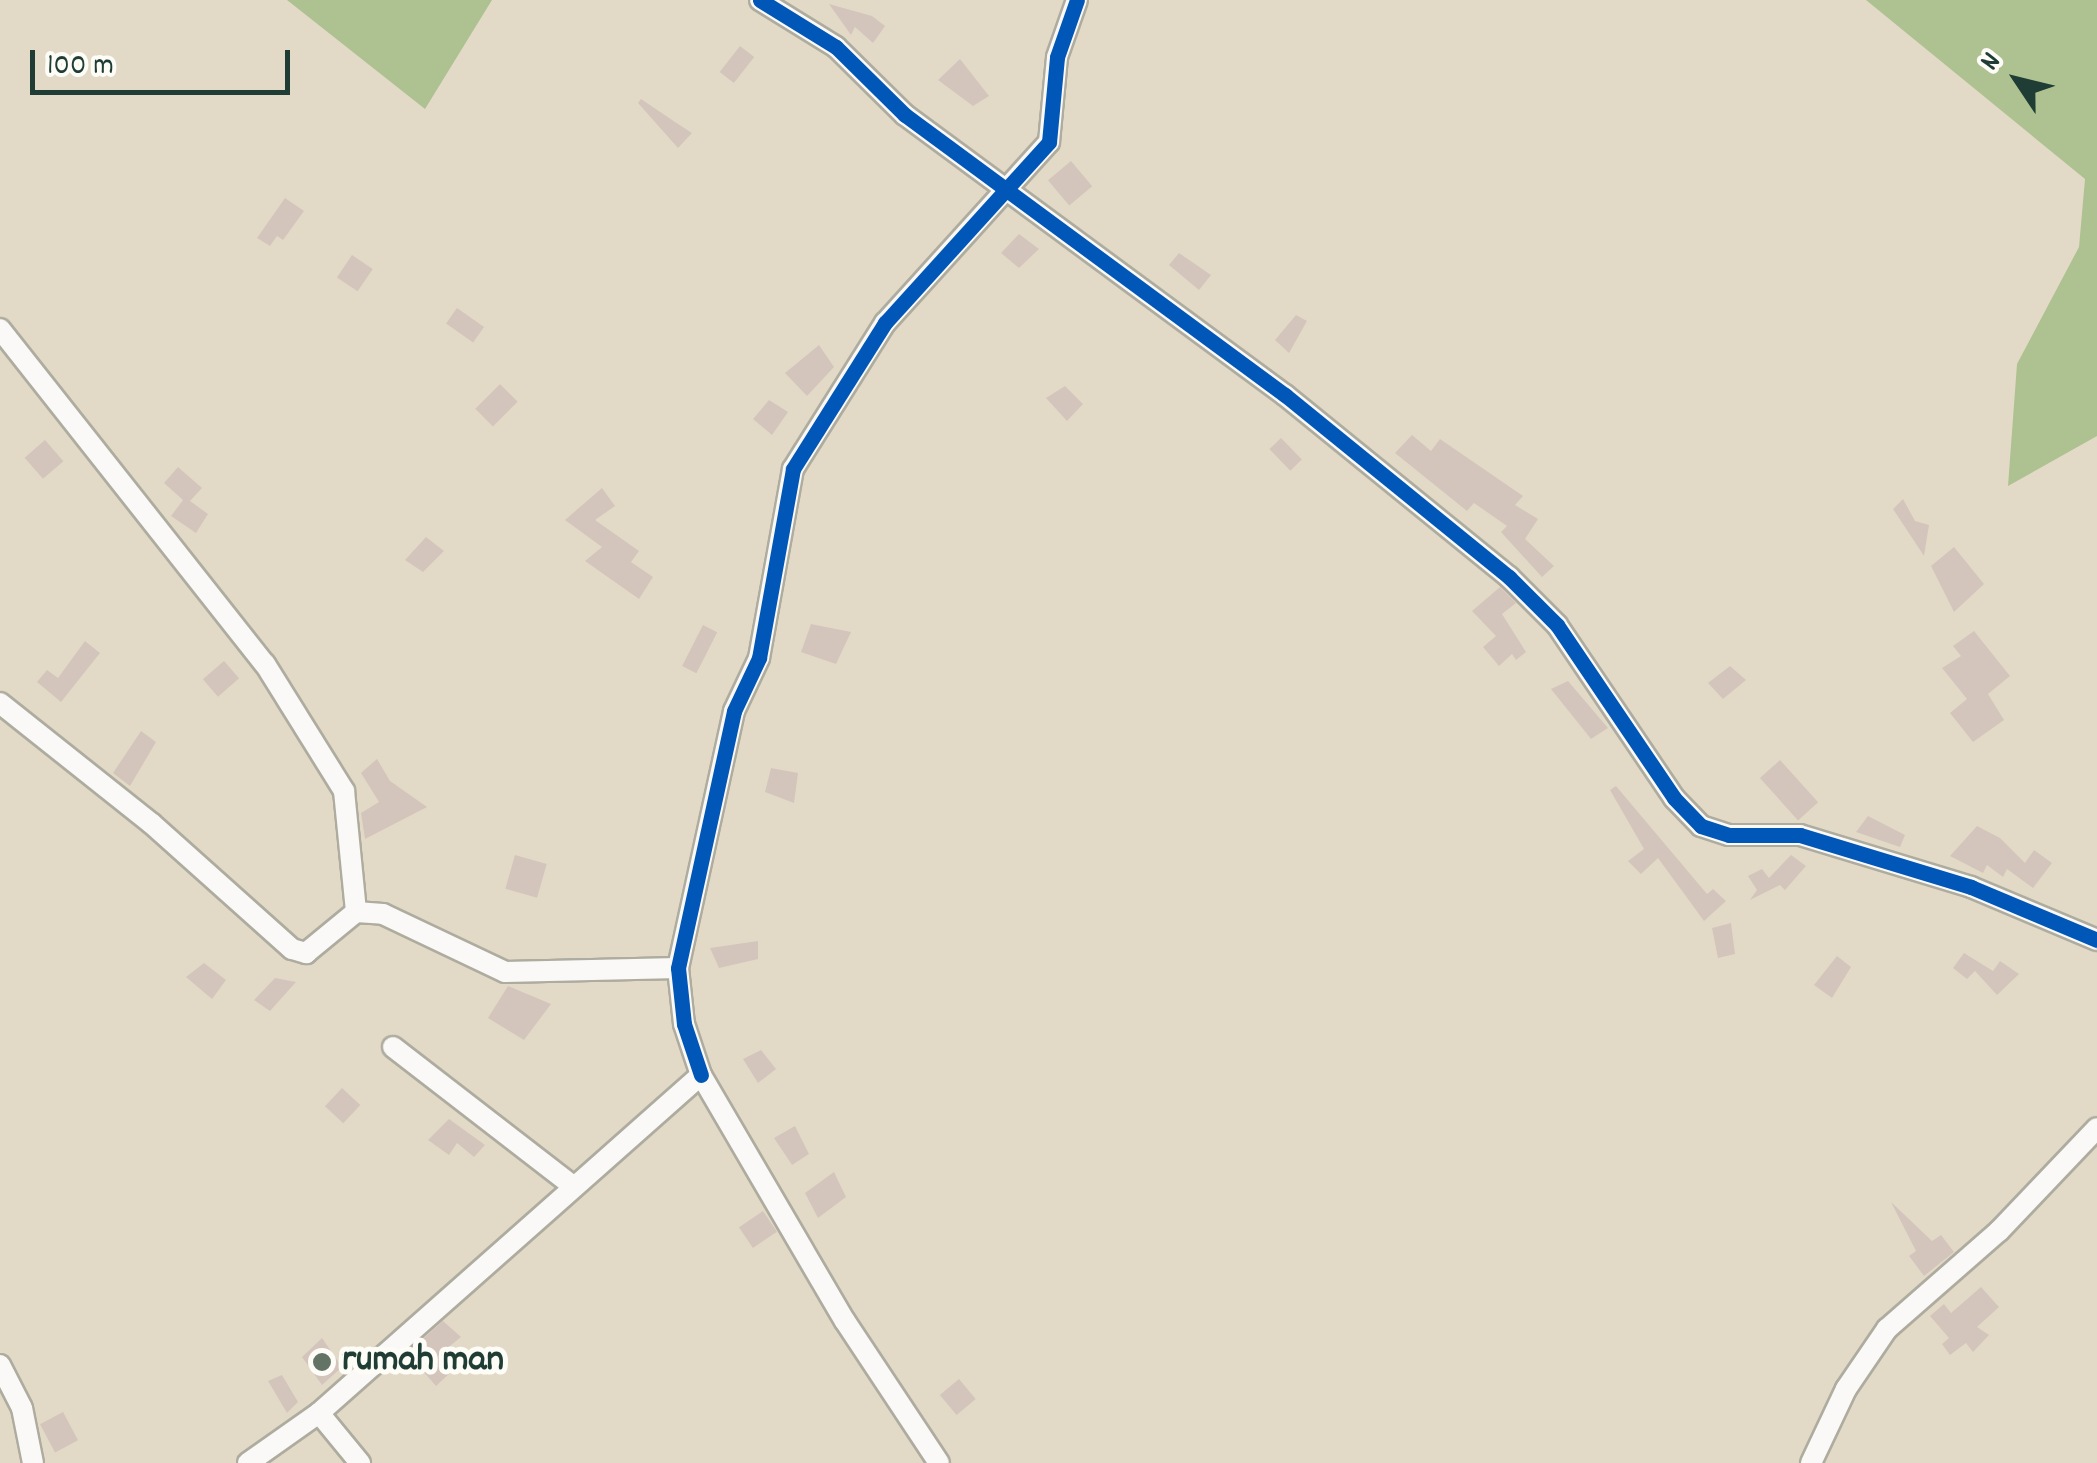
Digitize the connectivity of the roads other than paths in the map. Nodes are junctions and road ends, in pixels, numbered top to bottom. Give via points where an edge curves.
1 (760, 0) edge
2 (1078, 0) edge
3 (1011, 191) junction
4 (0, 329) edge
5 (0, 703) edge
6 (356, 912) junction
7 (2097, 940) edge
8 (678, 968) junction
9 (393, 1047) dead end
10 (701, 1075) junction
11 (2097, 1128) edge
12 (573, 1186) junction
13 (0, 1366) edge
14 (319, 1413) junction
15 (33, 1463) edge
16 (248, 1463) edge
17 (360, 1463) edge
18 (940, 1463) edge
19 (1811, 1463) edge

1 - 3 street via 836,46 906,115
2 - 3 street via 1057,57 1049,142
3 - 7 street via 1285,395 1510,577 1557,625 1700,826 1729,835 1800,835 1971,888
3 - 8 street via 885,323 793,469 760,658 734,712
4 - 6 street via 266,664 344,791
5 - 6 street via 151,823 292,948 306,954
6 - 8 street via 383,914 505,972
8 - 10 street via 684,1024
9 - 12 street
10 - 12 street
10 - 18 street via 845,1321
11 - 19 street via 1999,1231 1888,1329 1846,1390
12 - 14 street
13 - 15 street via 22,1408
14 - 16 street
14 - 17 street

